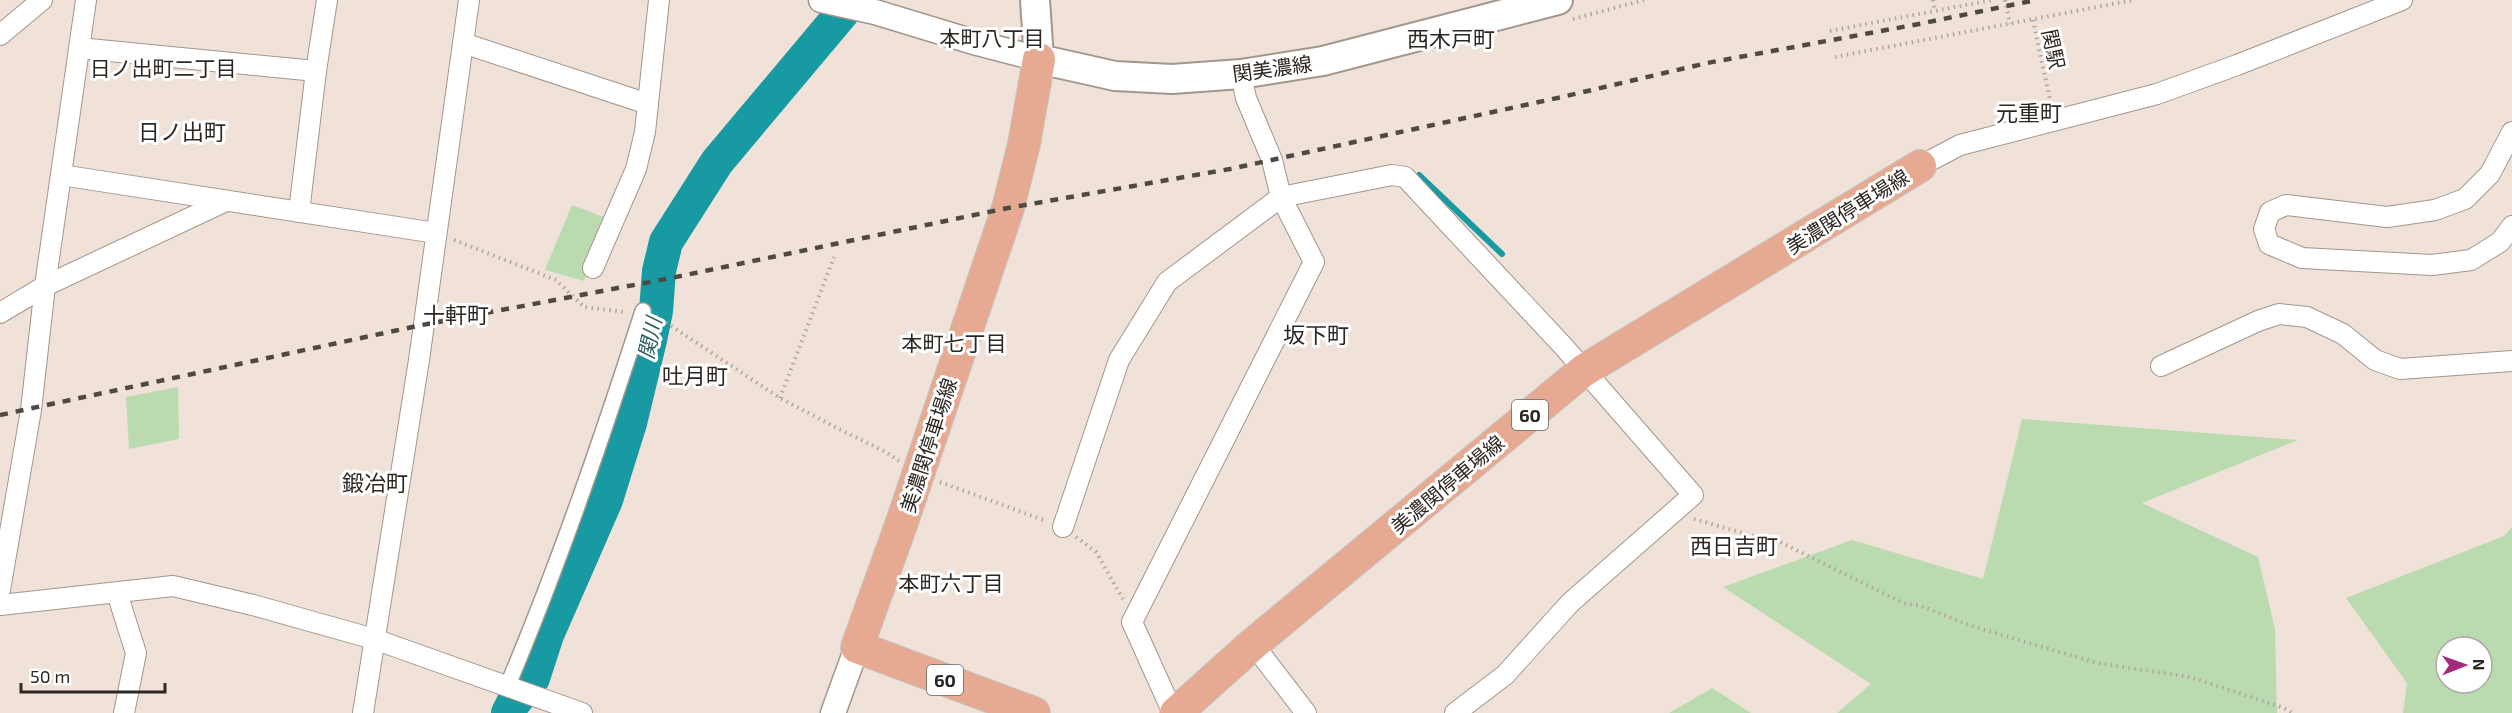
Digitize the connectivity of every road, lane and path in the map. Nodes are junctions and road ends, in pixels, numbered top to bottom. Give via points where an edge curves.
1 (42, 0) edge
2 (86, 0) edge
3 (327, 0) edge
4 (469, 0) edge
5 (658, 0) edge
6 (821, 0) edge
7 (1035, 0) edge
8 (1558, 0) edge
9 (1933, 0) edge
10 (1992, 0) edge
11 (2005, 0) edge
12 (2133, 0) edge
13 (2402, 0) edge
14 (826, 1) edge
15 (1935, 11) junction
16 (2032, 20) junction
17 (2010, 24) junction
18 (1830, 31) dead end
19 (0, 35) edge
20 (463, 42) junction
21 (79, 48) junction
22 (1835, 57) dead end
23 (1039, 59) junction
24 (316, 71) junction
25 (1241, 74) junction
26 (648, 104) junction
27 (2054, 119) junction
28 (2512, 132) edge
29 (1920, 166) joint
30 (61, 175) junction
31 (1281, 197) junction
32 (226, 201) junction
33 (299, 212) junction
34 (2512, 226) edge
35 (436, 233) junction
36 (834, 257) dead end
37 (593, 268) dead end
38 (45, 286) junction
39 (644, 311) joint
40 (0, 313) edge
41 (664, 320) dead end
42 (2512, 361) edge
43 (2161, 366) dead end
44 (1583, 371) junction
45 (780, 398) junction
46 (917, 474) junction
47 (1673, 513) junction
48 (1063, 527) junction
49 (0, 590) edge
50 (117, 592) junction
51 (0, 605) edge
52 (1132, 622) junction
53 (374, 639) junction
54 (1253, 644) junction
55 (857, 646) junction
56 (508, 687) junction
57 (124, 713) edge
58 (363, 713) edge
59 (582, 713) edge
60 (832, 713) edge
61 (1034, 713) edge
62 (1174, 713) edge
63 (1306, 713) edge
64 (1455, 713) edge
65 (2292, 713) edge

1 - 19 street
2 - 21 street
3 - 24 street
4 - 20 street
5 - 26 street
6 - 14 street
7 - 23 main road
8 - 25 main road, 関美濃線 via 1323,61
9 - 15 path
10 - 15 path
11 - 17 path, 関駅
12 - 16 path
13 - 27 street via 2157,94
14 - 23 street
15 - 18 path
16 - 17 path
16 - 27 path, 関駅
17 - 22 path
20 - 26 street
20 - 35 street
21 - 24 street
21 - 30 street
23 - 25 main road, 関美濃線 via 1115,76 1172,79
23 - 46 main road, 美濃関停車場線 via 1008,208
24 - 33 street
25 - 31 street
26 - 37 street via 636,169
27 - 29 street via 1960,145
28 - 34 street via 2490,174 2465,199 2435,210 2387,217 2286,205 2270,212 2264,229 2269,244 2302,258 2432,265 2471,260 2500,242
29 - 44 main road, 美濃関停車場線 / 60
30 - 32 street
30 - 38 street
31 - 44 street via 1392,175 1405,177
31 - 48 street via 1167,282 1119,360
31 - 52 street via 1314,262
32 - 33 street
32 - 38 street
33 - 35 street
35 - 39 path via 556,280 584,307
35 - 53 street
36 - 45 path
38 - 40 street
38 - 49 street via 31,410
39 - 56 street via 580,503
41 - 45 path
42 - 43 street via 2400,369 2374,360 2343,334 2316,321 2279,314
44 - 47 street via 1693,495
44 - 54 main road, 美濃関停車場線 / 60
45 - 46 path via 886,452
46 - 48 path
46 - 55 main road, 美濃関停車場線
47 - 64 street via 1570,603 1504,675
47 - 65 path via 1772,538 1903,603 1976,627 2097,663 2190,677
48 - 52 path via 1096,552 1119,590
50 - 51 street
50 - 53 street via 173,586
50 - 57 street via 136,653
52 - 62 street
53 - 56 street
53 - 58 street
54 - 62 main road, 美濃関停車場線 / 60
54 - 63 street
55 - 60 street
55 - 61 main road, 60
56 - 59 street

